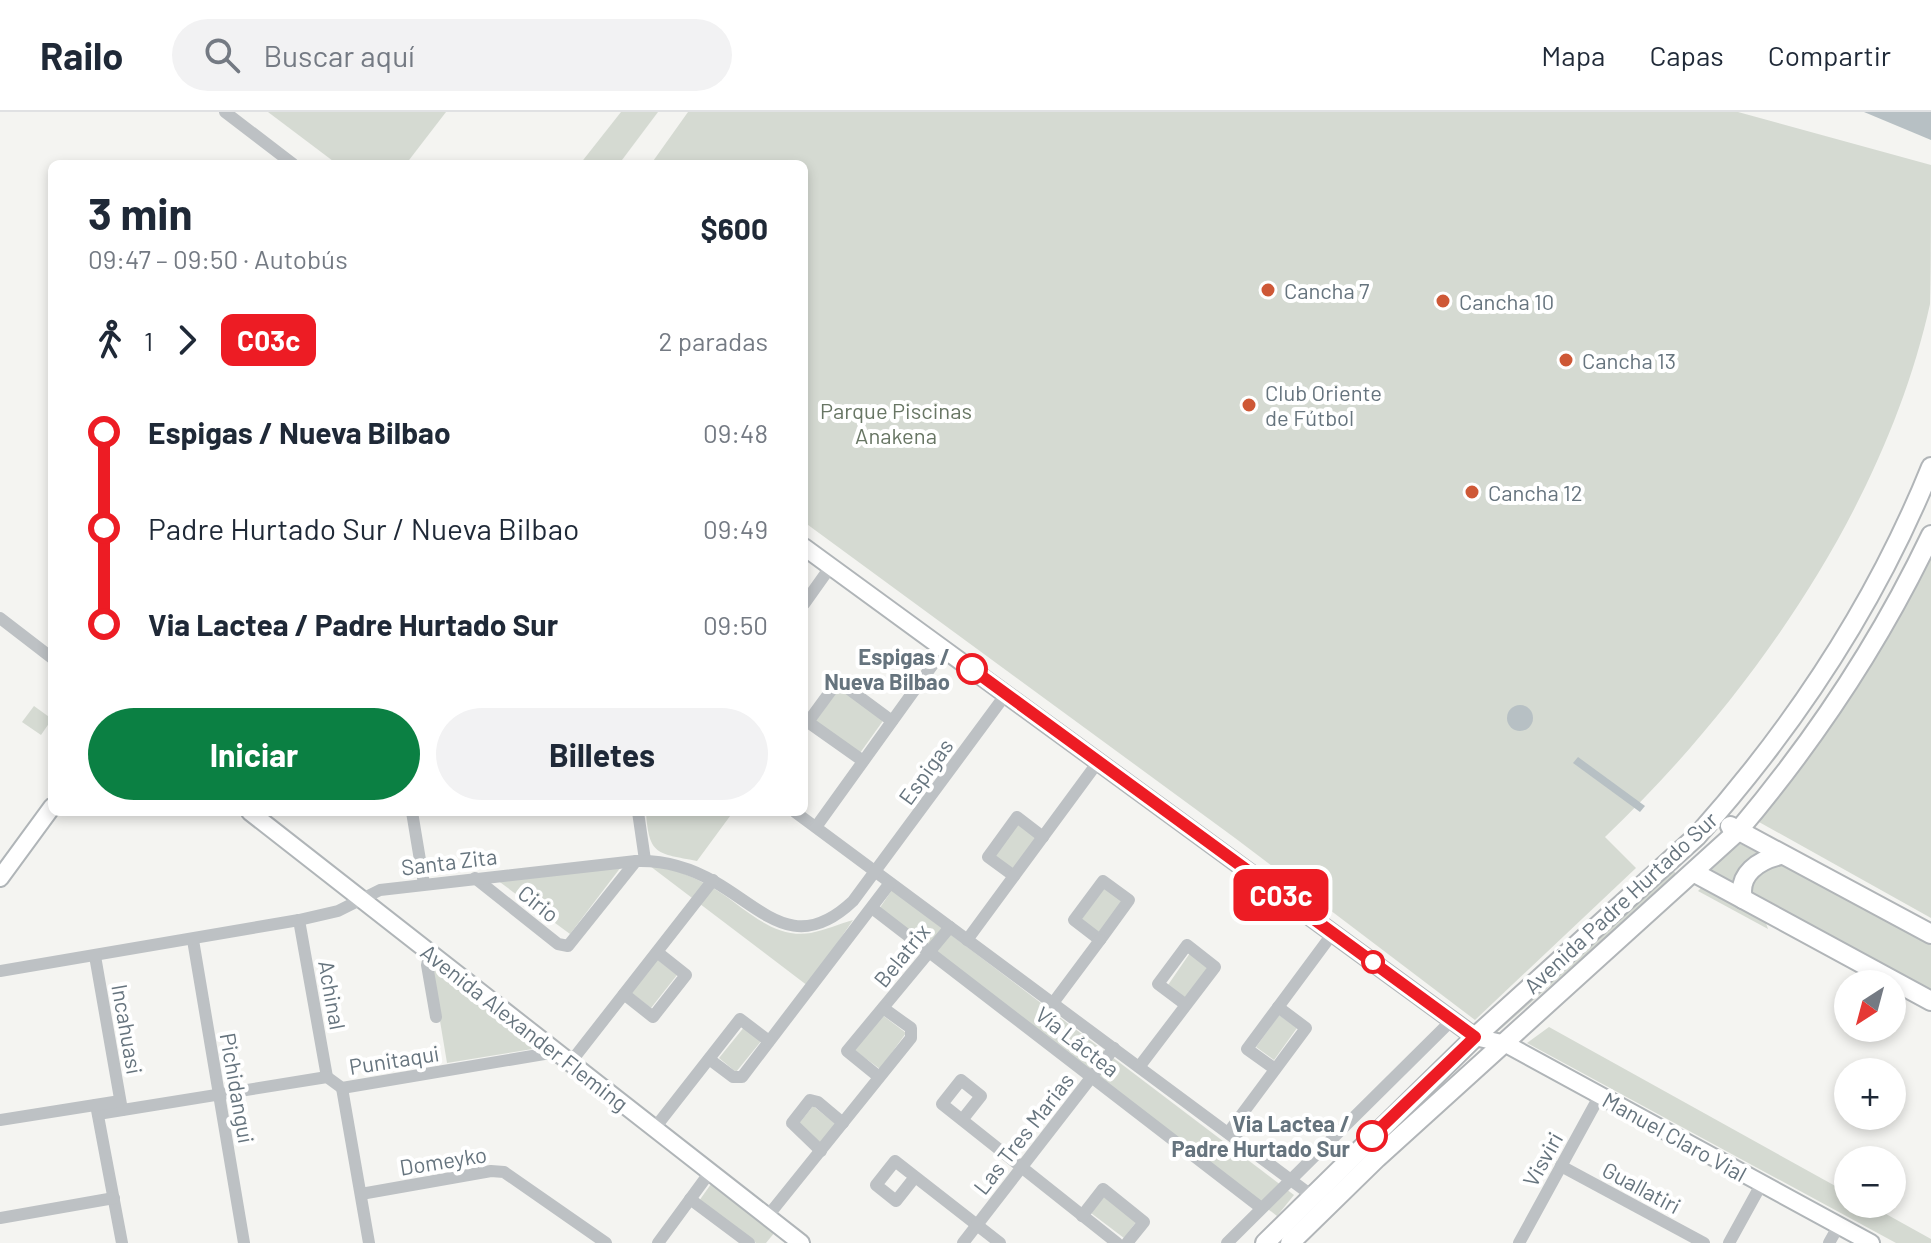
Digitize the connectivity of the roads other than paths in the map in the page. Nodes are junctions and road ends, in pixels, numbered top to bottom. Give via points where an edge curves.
1 (225, 112) edge
2 (288, 160) edge
3 (1931, 467) edge
4 (1931, 535) edge
5 (808, 550) edge
6 (831, 566) junction
7 (808, 598) edge
8 (0, 618) edge
9 (944, 649) junction
10 (48, 655) edge
11 (1006, 694) junction
12 (892, 721) junction
13 (863, 761) junction
14 (1098, 762) junction
15 (48, 812) edge
16 (255, 816) edge
17 (413, 816) edge
18 (638, 816) edge
19 (801, 816) edge
20 (1713, 818) junction
21 (816, 827) junction
22 (1738, 831) junction
23 (1697, 836) junction
24 (1043, 837) junction
25 (1781, 855) junction
26 (641, 861) junction
27 (876, 872) junction
28 (1695, 873) junction
29 (1014, 876) junction
30 (0, 878) edge
31 (475, 878) junction
32 (713, 880) junction
33 (890, 883) junction
34 (424, 884) junction
35 (360, 898) junction
36 (1743, 899) junction
37 (872, 908) junction
38 (299, 920) junction
39 (950, 927) junction
40 (1333, 933) junction
41 (1931, 934) edge
42 (193, 940) junction
43 (967, 940) junction
44 (1100, 940) junction
45 (430, 952) junction
46 (657, 952) junction
47 (929, 952) junction
48 (95, 956) junction
49 (0, 971) edge
50 (624, 994) junction
51 (1931, 1001) edge
52 (1053, 1003) junction
53 (1186, 1005) junction
54 (1278, 1007) junction
55 (883, 1008) junction
56 (436, 1017) dead end
57 (1452, 1020) junction
58 (1475, 1037) junction
59 (769, 1041) junction
60 (1506, 1044) junction
61 (1114, 1048) junction
62 (563, 1057) junction
63 (709, 1059) junction
64 (1139, 1067) junction
65 (1275, 1069) junction
66 (327, 1077) junction
67 (879, 1077) junction
68 (1092, 1077) junction
69 (342, 1088) junction
70 (218, 1095) junction
71 (1600, 1095) junction
72 (121, 1106) junction
73 (97, 1110) junction
74 (0, 1120) edge
75 (962, 1120) dead end
76 (843, 1123) junction
77 (654, 1129) junction
78 (1228, 1133) junction
79 (821, 1151) junction
80 (1561, 1166) junction
81 (1022, 1167) junction
82 (710, 1172) junction
83 (915, 1177) dead end
84 (1289, 1178) junction
85 (1762, 1183) junction
86 (361, 1194) junction
87 (1311, 1195) junction
88 (114, 1198) junction
89 (690, 1199) junction
90 (1260, 1207) junction
91 (1082, 1216) junction
92 (767, 1217) junction
93 (0, 1218) edge
94 (977, 1225) junction
95 (1839, 1225) junction
96 (793, 1241) edge
97 (1524, 1241) edge
98 (122, 1243) edge
99 (244, 1243) edge
100 (369, 1243) edge
101 (606, 1243) edge
102 (658, 1243) edge
103 (749, 1243) edge
104 (963, 1243) edge
105 (1000, 1243) edge
106 (1117, 1243) edge
107 (1127, 1243) edge
108 (1227, 1243) edge
109 (1265, 1243) edge
110 (1290, 1243) edge
111 (1704, 1243) edge
112 (1729, 1243) edge
113 (1829, 1243) edge
114 (1871, 1243) edge

1 - 2 street
3 - 20 main road, Avenida Padre Hurtado Sur via 1835,655 1779,737
4 - 22 main road, Avenida Padre Hurtado Sur via 1854,675
5 - 6 street
6 - 7 street
6 - 9 street
8 - 10 street
9 - 11 street
9 - 12 street
11 - 14 street
11 - 27 street, Espigas
12 - 13 street
12 - 13 street via 838,681 808,722
13 - 21 street
14 - 24 street
14 - 40 street
15 - 30 street
16 - 35 street, Avenida Alexander Fleming
17 - 34 street
18 - 26 street
19 - 21 street, Vía Láctea
20 - 22 main road
20 - 23 main road, Avenida Padre Hurtado Sur
21 - 27 street, Vía Láctea
22 - 25 main road
22 - 28 main road, Avenida Padre Hurtado Sur
23 - 28 main road
23 - 58 main road, Avenida Padre Hurtado Sur
24 - 29 street
24 - 29 street via 1017,817 988,857
25 - 36 main road via 1750,870
25 - 41 main road
26 - 31 street, Santa Zita
26 - 31 street, Cirio via 575,941 564,946
26 - 32 street, Santa Zita via 684,868
27 - 32 street, Santa Zita via 839,913 801,925 762,916
27 - 33 street, Vía Láctea
28 - 36 main road
28 - 60 main road, Avenida Padre Hurtado Sur
29 - 43 street
31 - 34 street, Santa Zita
32 - 46 street
33 - 37 street
33 - 39 street, Vía Láctea
34 - 35 street, Santa Zita
35 - 38 street, Santa Zita via 338,911
35 - 45 street, Avenida Alexander Fleming
36 - 51 main road
37 - 47 street, Vía Láctea
37 - 59 street
38 - 42 street, Santa Zita
38 - 66 street, Achinal
39 - 43 street, Vía Láctea
39 - 47 street, Belatrix
40 - 54 street
40 - 57 street
42 - 48 street, Santa Zita
42 - 70 street, Pichidangui
43 - 52 street, Vía Láctea
44 - 44 street, Vía Láctea via 1074,920 1103,881 1129,900
44 - 52 street, Vía Láctea
45 - 56 street via 427,965
45 - 62 street, Avenida Alexander Fleming
46 - 50 street
46 - 50 street via 686,975 653,1017
47 - 55 street, Belatrix
47 - 68 street, Vía Láctea
48 - 49 street, Santa Zita
48 - 72 street, Incahuasi
50 - 62 street
52 - 61 street, Vía Láctea
53 - 53 street, Vía Láctea via 1158,984 1187,945 1215,967
53 - 64 street, Vía Láctea
54 - 65 street via 1306,1028
54 - 65 street via 1247,1049
55 - 67 street, Belatrix via 911,1028 911,1038
55 - 67 street, Belatrix via 847,1051
57 - 58 street
57 - 84 street
58 - 60 street, Manuel Claro Vial
58 - 87 main road, Avenida Padre Hurtado Sur
59 - 63 street via 742,1077 733,1077
59 - 63 street via 740,1019
60 - 71 street, Manuel Claro Vial
60 - 110 main road, Avenida Padre Hurtado Sur
61 - 64 street, Vía Láctea
61 - 68 street, Las Tres Marias
62 - 69 street, Punitaqui
62 - 77 street, Avenida Alexander Fleming
63 - 77 street
64 - 78 street, Vía Láctea
65 - 78 street
66 - 69 street, Punitaqui
66 - 70 street, Punitaqui
67 - 76 street, Belatrix
68 - 81 street, Las Tres Marias
68 - 90 street, Vía Láctea
69 - 86 street
70 - 72 street, Punitaqui
70 - 99 street, Pichidangui
71 - 80 street, Visviri
71 - 85 street, Manuel Claro Vial
72 - 73 street, Punitaqui
73 - 74 street, Punitaqui
73 - 88 street
75 - 81 street
76 - 79 street, Belatrix
76 - 79 street via 810,1100 792,1123
77 - 82 street, Avenida Alexander Fleming
78 - 84 street, Vía Láctea
79 - 92 street, Belatrix
80 - 97 street, Visviri
80 - 111 street, Guallatiri
81 - 91 street
81 - 94 street, Las Tres Marias
82 - 89 street
82 - 92 street, Avenida Alexander Fleming
83 - 94 street
84 - 87 street, Vía Láctea
84 - 90 street
85 - 95 street, Manuel Claro Vial
85 - 112 street
86 - 100 street
86 - 101 street, Domeyko via 504,1172
87 - 109 main road, Avenida Padre Hurtado Sur
88 - 93 street
88 - 98 street
89 - 102 street
89 - 103 street
90 - 108 street
91 - 106 street
91 - 107 street via 1103,1189 1144,1222
92 - 96 street, Avenida Alexander Fleming
94 - 104 street, Las Tres Marias
94 - 105 street
95 - 113 street
95 - 114 street, Manuel Claro Vial

